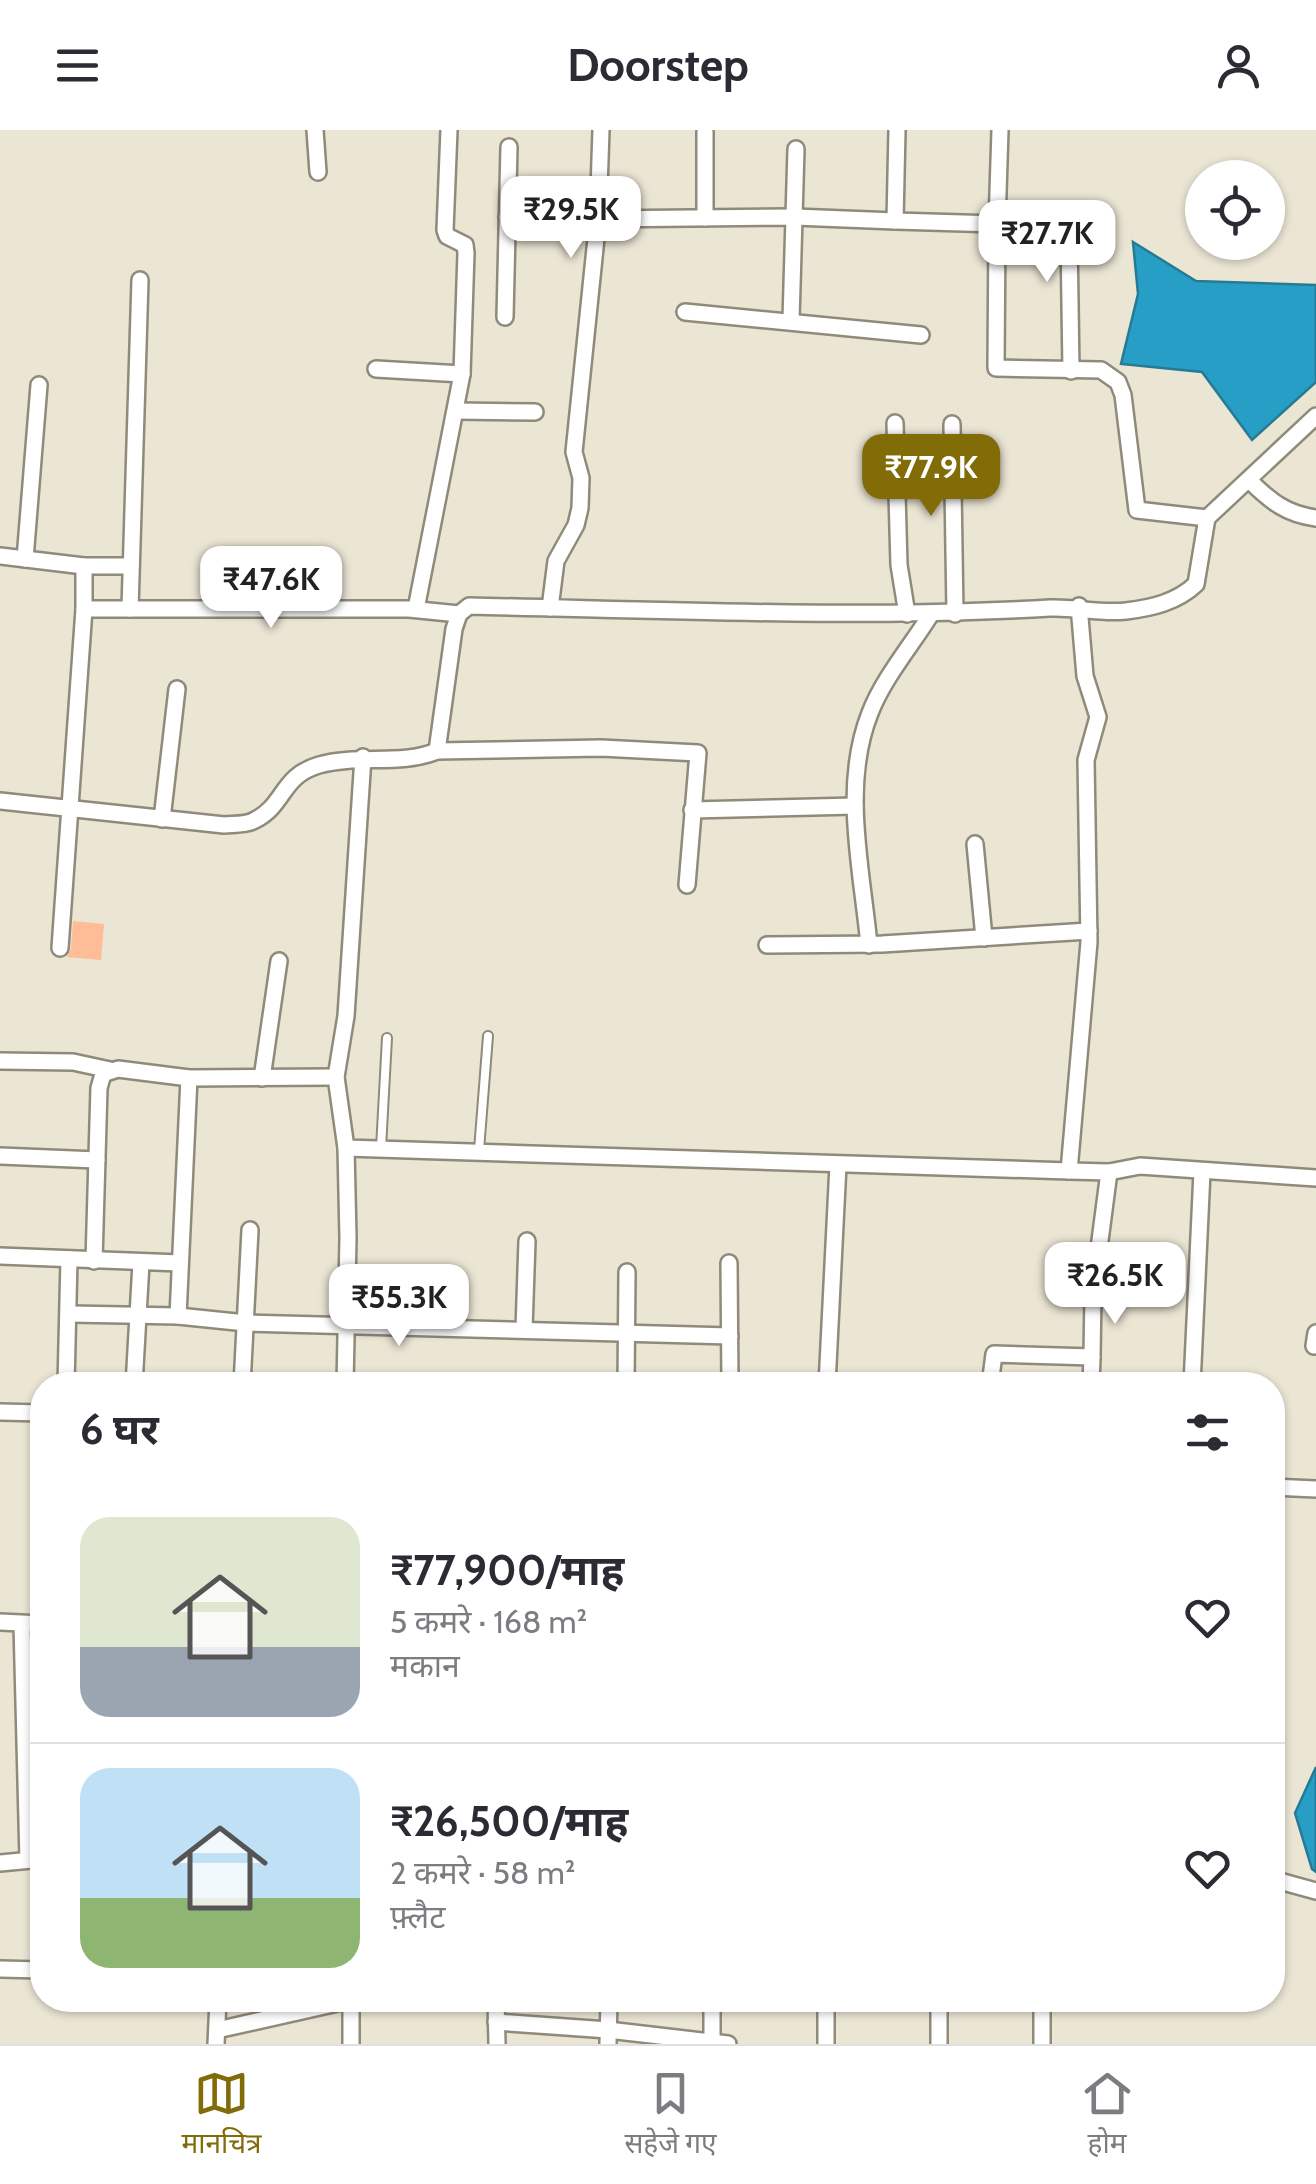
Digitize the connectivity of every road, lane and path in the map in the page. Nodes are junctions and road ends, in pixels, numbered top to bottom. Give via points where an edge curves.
1 (315, 130) edge
2 (449, 130) edge
3 (601, 130) edge
4 (897, 130) edge
5 (1000, 130) edge
6 (705, 132) edge
7 (509, 147) dead end
8 (796, 149) dead end
9 (318, 172) dead end
10 (507, 217) junction
11 (795, 217) junction
12 (705, 218) junction
13 (598, 219) junction
14 (895, 221) junction
15 (997, 224) junction
16 (140, 280) dead end
17 (685, 312) dead end
18 (505, 317) dead end
19 (791, 320) junction
20 (921, 335) dead end
21 (376, 369) dead end
22 (1071, 371) junction
23 (462, 374) junction
24 (39, 385) dead end
25 (456, 411) junction
26 (535, 412) dead end
27 (1316, 416) edge
28 (895, 423) dead end
29 (952, 424) dead end
30 (1249, 480) junction
31 (1207, 518) junction
32 (1316, 518) edge
33 (0, 556) edge
34 (25, 559) junction
35 (84, 566) junction
36 (130, 566) junction
37 (1079, 606) junction
38 (550, 608) junction
39 (84, 609) junction
40 (130, 609) junction
41 (416, 609) junction
42 (459, 614) junction
43 (907, 614) junction
44 (932, 614) junction
45 (955, 614) junction
46 (177, 689) dead end
47 (437, 751) junction
48 (363, 757) junction
49 (0, 801) edge
50 (855, 806) junction
51 (70, 810) junction
52 (692, 810) junction
53 (162, 819) junction
54 (975, 844) dead end
55 (687, 885) dead end
56 (1089, 931) junction
57 (984, 938) junction
58 (767, 945) dead end
59 (869, 945) junction
60 (60, 948) dead end
61 (279, 961) dead end
62 (488, 1036) dead end
63 (387, 1038) dead end
64 (0, 1061) edge
65 (110, 1070) junction
66 (336, 1077) junction
67 (189, 1078) junction
68 (262, 1078) junction
69 (346, 1148) junction
70 (381, 1148) junction
71 (480, 1150) junction
72 (0, 1156) edge
73 (97, 1160) junction
74 (838, 1165) junction
75 (1068, 1172) junction
76 (1109, 1172) junction
77 (1202, 1172) junction
78 (1316, 1178) edge
79 (250, 1230) dead end
80 (527, 1241) dead end
81 (0, 1256) edge
82 (69, 1259) junction
83 (94, 1261) junction
84 (730, 1262) dead end
85 (140, 1263) junction
86 (180, 1263) junction
87 (627, 1272) dead end
88 (70, 1314) junction
89 (138, 1316) junction
90 (178, 1316) junction
91 (246, 1323) junction
92 (346, 1326) junction
93 (524, 1329) junction
94 (626, 1331) junction
95 (730, 1336) junction
96 (1092, 1356) junction
97 (67, 1372) edge
98 (135, 1372) edge
99 (243, 1372) edge
100 (345, 1372) edge
101 (626, 1372) edge
102 (730, 1372) edge
103 (828, 1372) edge
104 (992, 1372) edge
105 (1091, 1372) edge
106 (1193, 1372) edge
107 (0, 1412) edge
108 (30, 1413) edge
109 (1285, 1488) edge
110 (1316, 1489) edge
111 (0, 1622) edge
112 (22, 1624) junction
113 (30, 1624) edge
114 (24, 1688) junction
115 (30, 1688) edge
116 (30, 1781) edge
117 (30, 1860) edge
118 (0, 1863) edge
119 (1285, 1882) edge
120 (1316, 1890) edge
121 (0, 1969) edge
122 (30, 1970) edge
123 (217, 2012) edge
124 (307, 2012) edge
125 (351, 2012) edge
126 (496, 2012) edge
127 (609, 2012) edge
128 (714, 2012) edge
129 (826, 2012) edge
130 (939, 2012) edge
131 (1042, 2012) edge
132 (496, 2022) junction
133 (216, 2037) edge
134 (608, 2037) edge
135 (718, 2043) edge
136 (351, 2044) edge
137 (497, 2044) edge
138 (826, 2044) edge
139 (939, 2044) edge
140 (1042, 2044) edge

1 - 9 street
2 - 23 street via 445,230 466,253
3 - 13 street
4 - 14 street
5 - 15 street
6 - 12 street
7 - 10 street
8 - 11 street
10 - 13 street
10 - 18 street
11 - 12 street
11 - 14 street
11 - 19 street
12 - 13 street
13 - 38 street via 574,452 580,508 556,562
14 - 15 street
15 - 22 street via 1049,226 1068,237
15 - 22 street via 996,368
16 - 36 street
17 - 19 street
19 - 20 street
21 - 23 street
22 - 31 street via 1100,370 1118,382 1137,510
23 - 25 street
24 - 34 street
25 - 26 street
25 - 41 street
27 - 30 street
28 - 43 street
29 - 45 street
30 - 31 street
30 - 32 street via 1271,502
31 - 37 street via 1200,576 1189,590 1126,611
33 - 34 street
34 - 35 street
35 - 36 street
35 - 39 street
36 - 40 street
37 - 45 street
37 - 56 street via 1098,717 1086,760
38 - 42 street via 469,606
38 - 43 street
39 - 40 street
39 - 51 street
40 - 41 street
41 - 42 street
42 - 47 street
43 - 44 street
44 - 45 street
44 - 50 street via 871,710 855,756
46 - 53 street
47 - 48 street via 420,758
47 - 52 street via 698,753
48 - 53 street via 294,775 254,822
48 - 66 street
49 - 51 street
50 - 52 street
50 - 59 street
51 - 53 street
51 - 60 street
52 - 55 street
54 - 57 street
56 - 57 street
56 - 75 street
57 - 59 street
58 - 59 street
61 - 68 street
62 - 71 lane
63 - 70 lane
64 - 65 street via 74,1062
65 - 67 street
65 - 73 street via 99,1088
66 - 68 street
66 - 69 street
67 - 68 street
67 - 86 street
69 - 70 street
69 - 92 street
70 - 71 street
71 - 74 street
72 - 73 street
73 - 83 street
74 - 75 street
74 - 103 street
75 - 76 street
76 - 77 street via 1140,1166
76 - 96 street
77 - 78 street
77 - 106 street
79 - 91 street
80 - 93 street
81 - 82 street
82 - 83 street
82 - 88 street
83 - 85 street
84 - 95 street
85 - 86 street
85 - 89 street
86 - 90 street
87 - 94 street
88 - 89 street
88 - 97 street
89 - 90 street
89 - 98 street
90 - 91 street
91 - 92 street
91 - 99 street
92 - 93 street
92 - 100 street
93 - 94 street
94 - 95 street
94 - 101 street
95 - 102 street
96 - 104 street via 994,1354
96 - 105 street
107 - 108 street
109 - 110 street
111 - 112 street
112 - 113 street
112 - 114 street
114 - 115 street
114 - 116 street
117 - 118 street
119 - 120 street
121 - 122 street
123 - 133 street
124 - 133 street
125 - 136 street
126 - 132 street
127 - 134 street
128 - 135 street
129 - 138 street
130 - 139 street
131 - 140 street
132 - 134 street
132 - 137 street
134 - 135 street

